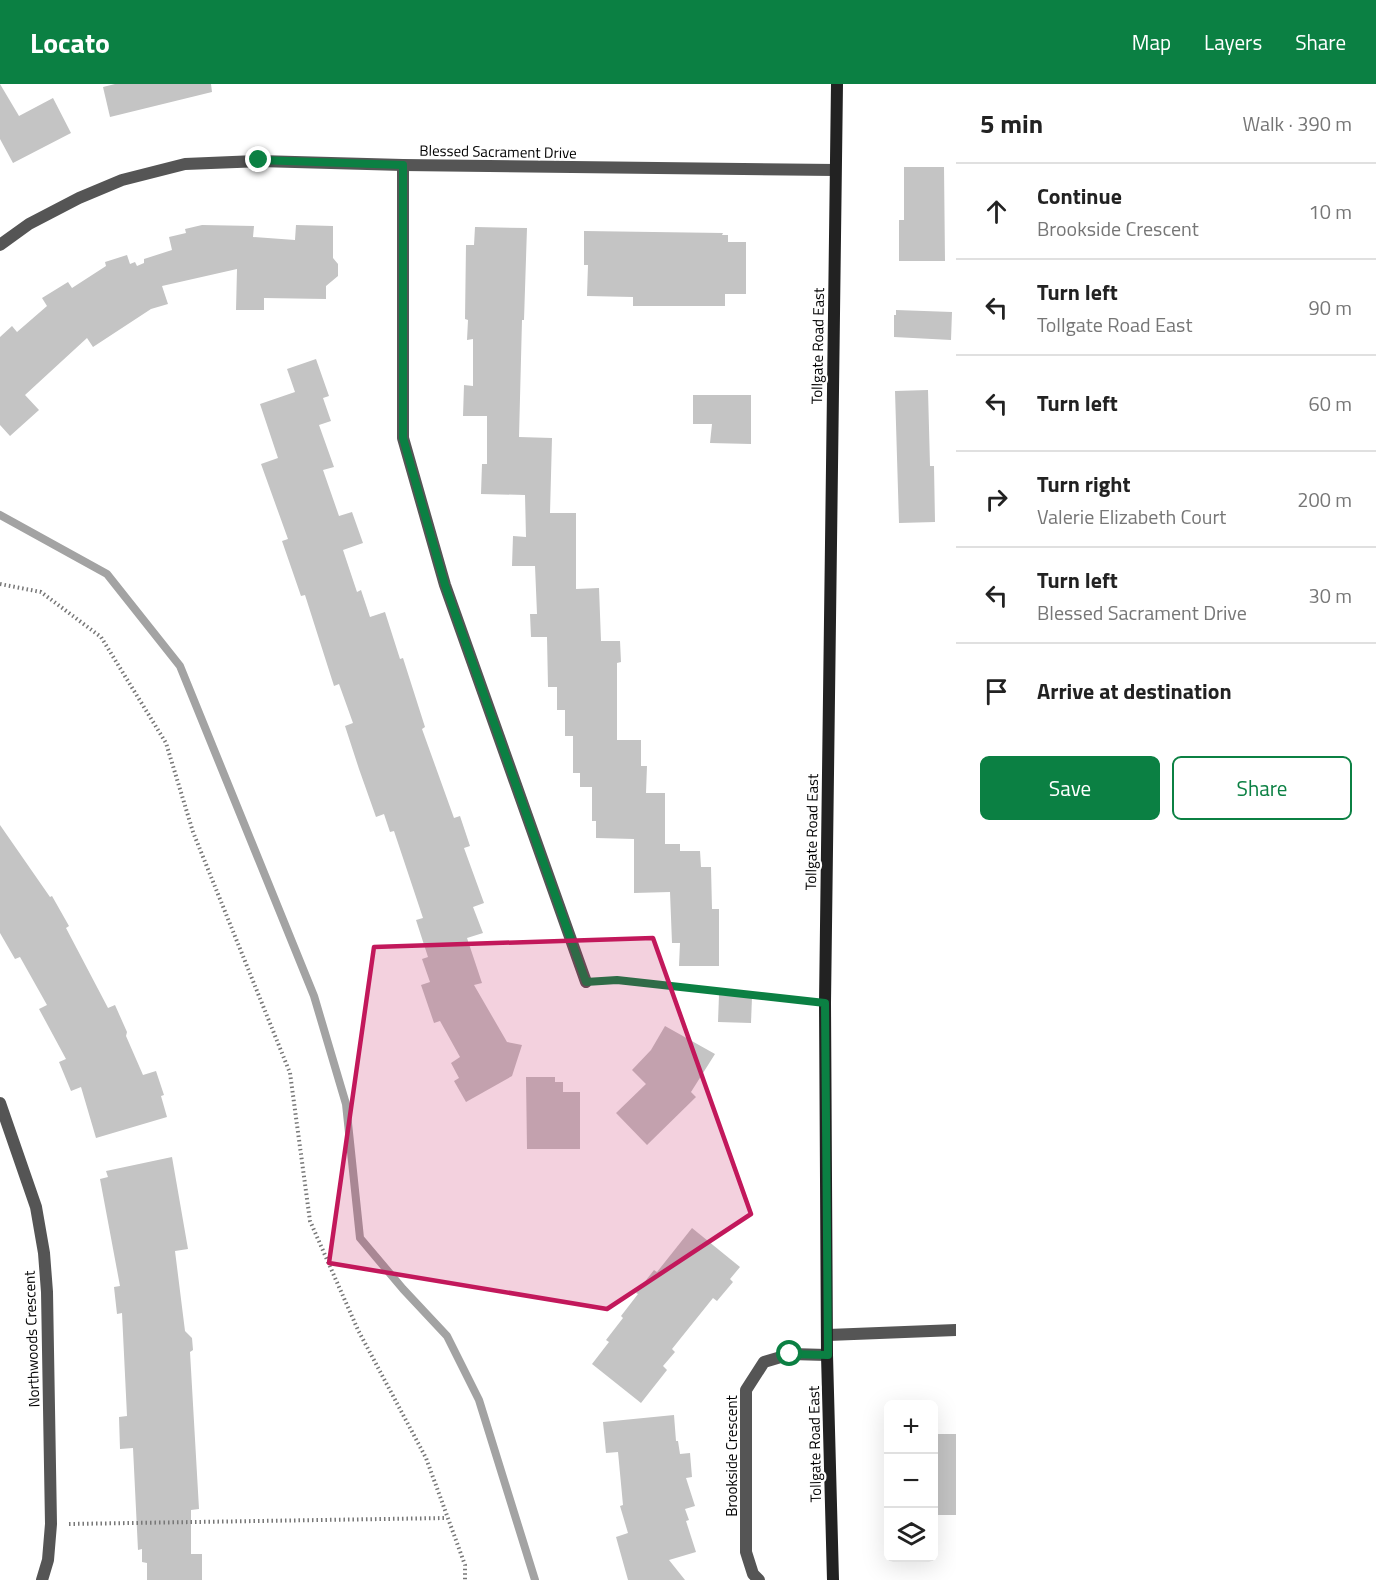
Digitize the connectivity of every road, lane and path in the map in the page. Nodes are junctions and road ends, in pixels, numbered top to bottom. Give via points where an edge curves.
1 (837, 84) edge
2 (403, 165) junction
3 (835, 170) junction
4 (0, 245) edge
5 (0, 584) edge
6 (586, 982) joint
7 (825, 1003) junction
8 (0, 1102) edge
9 (956, 1330) edge
10 (828, 1335) junction
11 (828, 1355) junction
12 (447, 1518) junction
13 (51, 1524) junction
14 (42, 1580) edge
15 (465, 1580) edge
16 (759, 1580) edge
17 (833, 1580) edge

1 - 3 street, Tollgate Road East
2 - 3 street, Blessed Sacrament Drive
2 - 4 street, Blessed Sacrament Drive via 259,160 185,164 122,180 79,198 29,224
2 - 6 street via 403,438 445,585
3 - 7 street, Tollgate Road East
5 - 12 path via 41,591 101,637 166,743 193,832 290,1073 310,1221 358,1330 426,1458
6 - 7 path via 617,980
7 - 10 street, Tollgate Road East
8 - 13 street, Northwoods Crescent via 36,1207 44,1253
9 - 10 street
10 - 11 street, Tollgate Road East
11 - 16 street, Brookside Crescent via 790,1354 764,1362 746,1390 746,1552
11 - 17 street, Tollgate Road East
12 - 13 path
12 - 15 path via 465,1565
13 - 14 street, Northwoods Crescent

